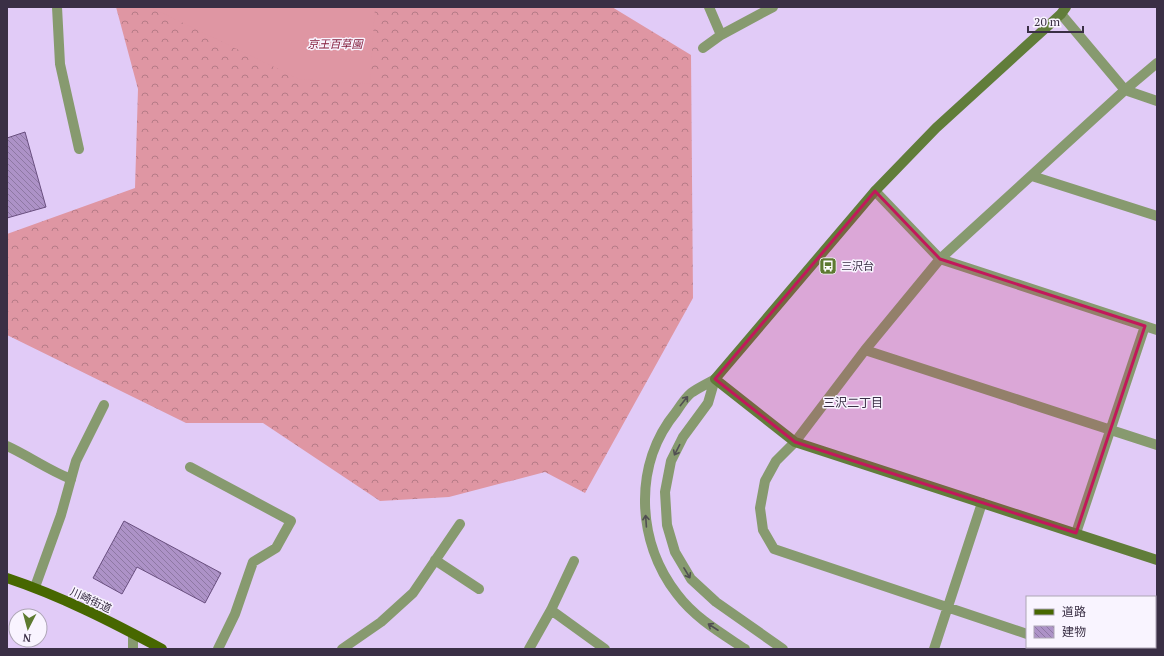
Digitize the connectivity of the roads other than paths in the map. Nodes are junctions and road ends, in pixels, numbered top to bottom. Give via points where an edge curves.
1 (57, 7) edge
2 (709, 7) edge
3 (773, 7) edge
4 (1063, 11) edge
5 (721, 35) junction
6 (703, 48) dead end
7 (1157, 63) edge
8 (1125, 90) junction
9 (1157, 101) edge
10 (79, 149) dead end
11 (1032, 176) junction
12 (875, 191) junction
13 (1157, 216) edge
14 (940, 259) junction
15 (1145, 326) junction
16 (1157, 330) edge
17 (865, 350) junction
18 (714, 379) junction
19 (104, 405) dead end
20 (1111, 430) junction
21 (795, 442) junction
22 (1157, 445) edge
23 (7, 446) edge
24 (190, 467) dead end
25 (71, 479) junction
26 (982, 503) junction
27 (460, 524) dead end
28 (1076, 533) junction
29 (435, 560) junction
30 (1157, 560) edge
31 (574, 561) dead end
32 (7, 578) edge
33 (35, 587) junction
34 (479, 589) dead end
35 (947, 608) junction
36 (551, 610) junction
37 (133, 634) junction
38 (1026, 634) edge
39 (133, 649) edge
40 (162, 649) edge
41 (218, 649) edge
42 (342, 649) edge
43 (529, 649) edge
44 (605, 649) edge
45 (745, 649) edge
46 (783, 649) edge
47 (934, 649) edge

1 - 10 street via 60,64
2 - 5 street
3 - 5 street
4 - 8 street
4 - 12 street via 936,128
5 - 6 street
7 - 8 street
8 - 9 street
8 - 11 street
11 - 13 street
11 - 14 street
12 - 14 street
12 - 18 street
14 - 15 street
14 - 17 street
15 - 16 street
15 - 20 street
17 - 20 street
17 - 21 street
18 - 21 street
45 -> 18 street via 704,622 677,594 655,557 646,526 644,488 652,453 665,425 690,393
18 -> 46 street via 708,404 683,437 671,461 665,492 667,525 675,552 691,579 716,602
19 - 25 street via 76,461
20 - 22 street
20 - 28 street
21 - 26 street
21 - 35 street via 776,461 765,481 760,508 764,530 774,550
23 - 25 street
24 - 41 street via 291,521 276,548 253,562 235,614
25 - 33 street
26 - 28 street
26 - 35 street
27 - 29 street
28 - 30 street
29 - 34 street
29 - 42 street via 413,593 381,622
31 - 36 street
32 - 33 main road, 川崎街道
33 - 37 main road, 川崎街道
35 - 38 street
35 - 47 street
36 - 43 street
36 - 44 street
37 - 39 street
37 - 40 main road, 川崎街道

